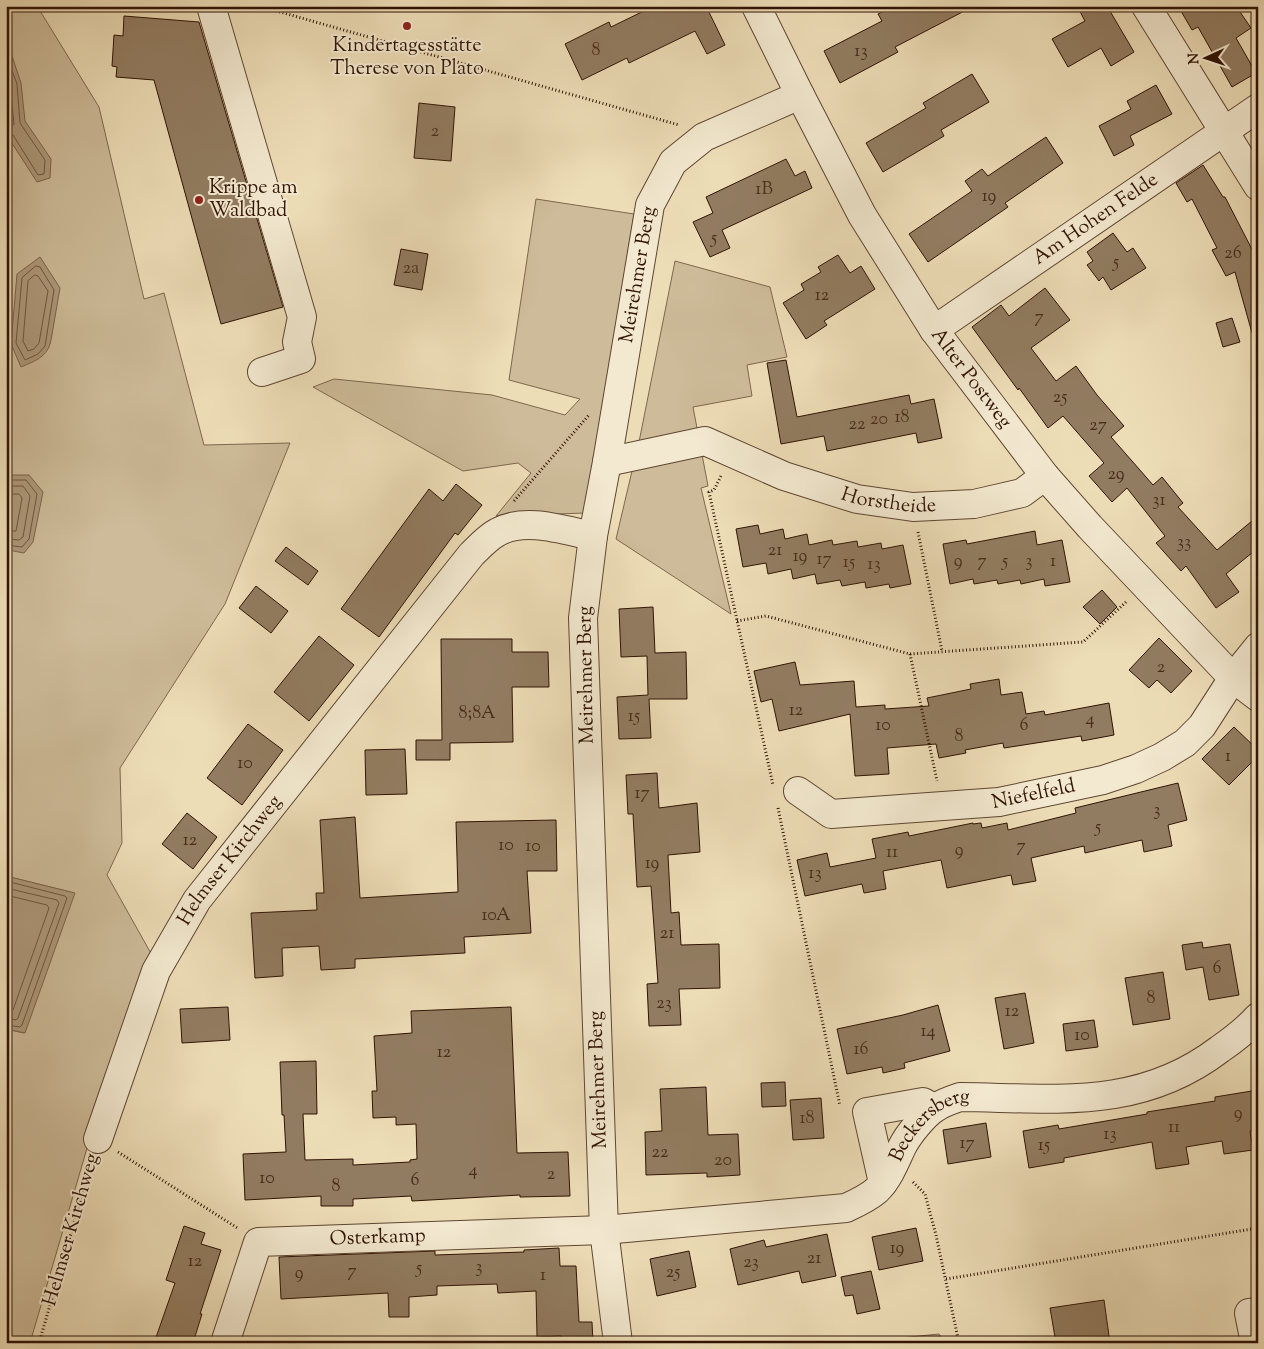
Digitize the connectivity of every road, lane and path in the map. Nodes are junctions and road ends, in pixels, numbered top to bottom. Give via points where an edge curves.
1 (211, 6) edge
2 (259, 6) edge
3 (756, 6) edge
4 (1146, 6) edge
5 (800, 95) junction
6 (1258, 108) edge
7 (1224, 131) junction
8 (705, 137) junction
9 (1258, 186) edge
10 (934, 330) junction
11 (262, 372) dead end
12 (604, 413) junction
13 (607, 462) junction
14 (1045, 476) junction
15 (913, 508) junction
16 (496, 533) junction
17 (593, 536) junction
18 (1145, 585) junction
19 (738, 621) dead end
20 (1258, 647) edge
21 (942, 651) junction
22 (910, 654) junction
23 (1233, 678) junction
24 (1258, 698) edge
25 (798, 792) dead end
26 (942, 807) junction
27 (1258, 1017) edge
28 (934, 1108) junction
29 (98, 1139) junction
30 (889, 1173) junction
31 (1258, 1228) edge
32 (604, 1230) junction
33 (258, 1242) junction
34 (946, 1279) junction
35 (1258, 1312) edge
36 (39, 1343) edge
37 (224, 1343) edge
38 (618, 1343) edge
39 (959, 1343) edge
40 (1255, 1343) edge

1 - 11 street via 302,317 297,342 302,359
2 - 8 path via 686,126
3 - 5 street, Alter Postweg
4 - 7 street
5 - 8 street, Meirehmer Berg
5 - 10 street, Alter Postweg via 862,215
6 - 7 street, Am Hohen Felde
7 - 9 street
7 - 10 street, Am Hohen Felde
8 - 12 street, Meirehmer Berg via 673,162 650,205
10 - 14 street, Alter Postweg
12 - 13 street, Meirehmer Berg
12 - 16 path via 497,520
13 - 15 street, Horstheide via 705,442 784,476 857,499
13 - 17 street, Meirehmer Berg
14 - 15 street, Horstheide via 1022,494 974,504
14 - 18 street, Alter Postweg
15 - 21 path
16 - 17 street, Helmser Kirchweg via 510,526 525,524
16 - 29 street, Helmser Kirchweg via 471,555 197,900 156,971
17 - 32 street, Meirehmer Berg via 583,618
18 - 21 path via 1083,642
18 - 23 street, Alter Postweg
19 - 22 path via 766,616
20 - 23 street, Niefelfeld
21 - 22 path
22 - 26 path
23 - 24 street, Alter Postweg
23 - 26 street, Niefelfeld via 1202,726 1185,743 1136,769 1103,780 1000,802
25 - 26 street, Niefelfeld via 832,814
27 - 28 street, Beckersberg via 1206,1060 1156,1085 1098,1097 960,1098
28 - 30 street, Beckersberg via 914,1128
28 - 30 street via 922,1102 867,1112
29 - 33 path
29 - 36 path, Helmser Kirchweg
30 - 32 street, Beckersberg via 866,1198 846,1208
30 - 34 path via 925,1194
31 - 34 path
32 - 33 street, Osterkamp
32 - 38 street, Meirehmer Berg
33 - 37 street
34 - 39 path
35 - 40 street via 1249,1313

